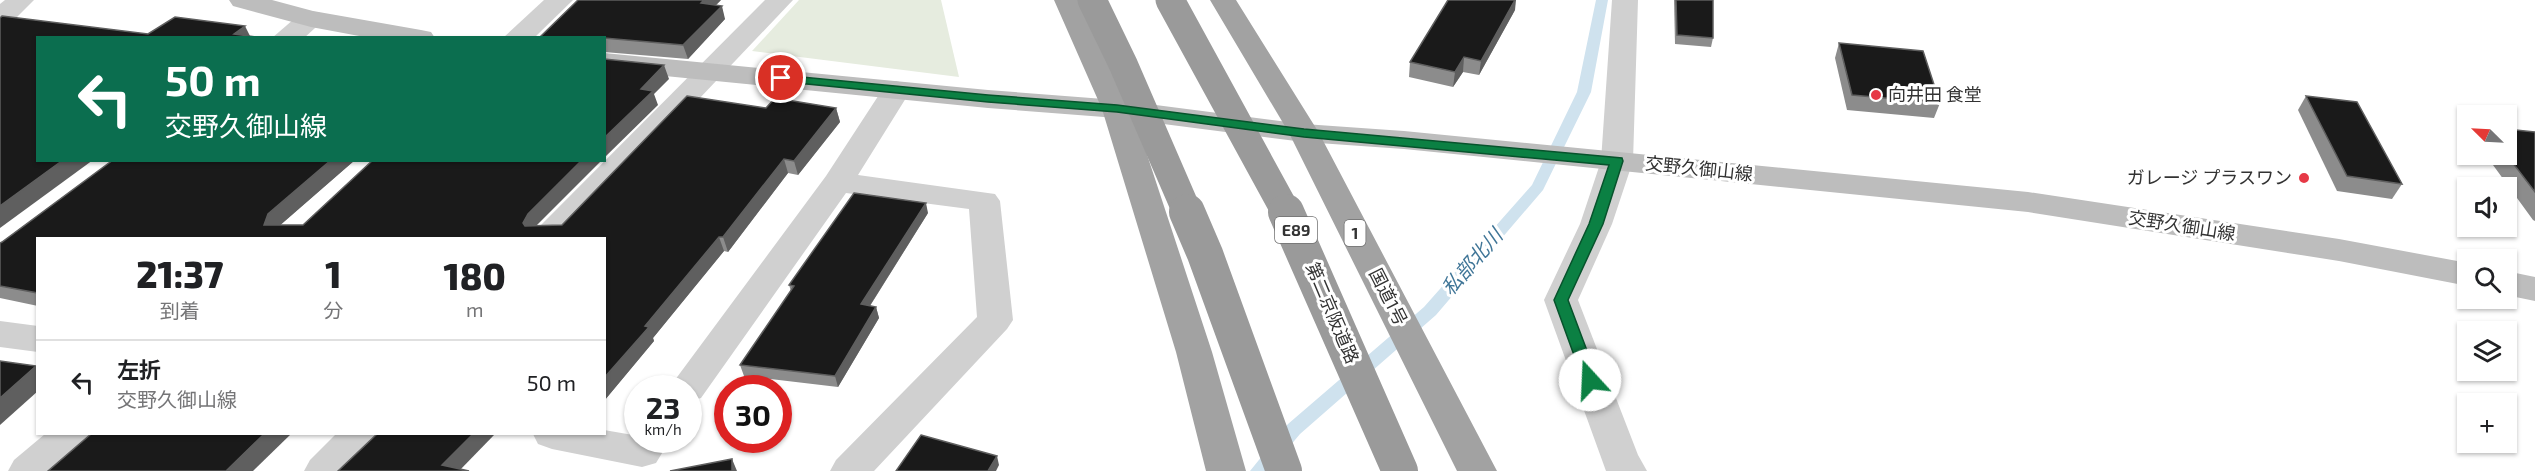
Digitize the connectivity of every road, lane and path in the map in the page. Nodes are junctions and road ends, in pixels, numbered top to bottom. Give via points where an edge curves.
1 (21, 0) edge
2 (242, 0) edge
3 (560, 0) edge
4 (780, 0) edge
5 (1067, 0) edge
6 (1092, 0) edge
7 (1170, 0) edge
8 (1223, 0) edge
9 (1625, 0) edge
10 (0, 18) edge
11 (311, 20) junction
12 (289, 36) edge
13 (409, 36) edge
14 (519, 36) edge
15 (606, 61) edge
16 (712, 72) junction
17 (896, 90) junction
18 (1117, 109) junction
19 (1304, 133) junction
20 (1617, 161) junction
21 (838, 182) junction
22 (549, 237) edge
23 (2457, 273) edge
24 (2517, 285) edge
25 (2535, 288) edge
26 (0, 334) edge
27 (36, 339) edge
28 (697, 375) edge
29 (69, 435) edge
30 (358, 435) edge
31 (557, 435) edge
32 (624, 448) edge
33 (28, 471) edge
34 (324, 471) edge
35 (850, 471) edge
36 (1226, 471) edge
37 (1284, 471) edge
38 (1400, 471) edge
39 (1477, 471) edge
40 (1627, 471) edge

1 - 10 street
2 - 11 main road
3 - 14 street
4 - 16 street
5 - 18 highway
6 - 37 highway, bridge via 1205,254
7 - 38 highway, 第二京阪道路 / E89, bridge via 1296,230
8 - 19 highway, 国道1号 / 1
9 - 20 street
11 - 12 street
11 - 13 main road
15 - 16 main road, 交野久御山線
16 - 17 main road, 交野久御山線
16 - 22 street
17 - 18 main road, 交野久御山線
17 - 21 street
18 - 19 main road, 交野久御山線
18 - 36 highway via 1194,352
19 - 20 main road, 交野久御山線
19 - 39 highway, 国道1号 / 1
20 - 23 main road, 交野久御山線 via 2028,202 2339,250
20 - 40 street via 1596,224 1561,300
21 - 28 street
21 - 35 street via 984,201 995,320
24 - 25 main road
26 - 27 street
29 - 33 street
30 - 34 street
31 - 32 street

